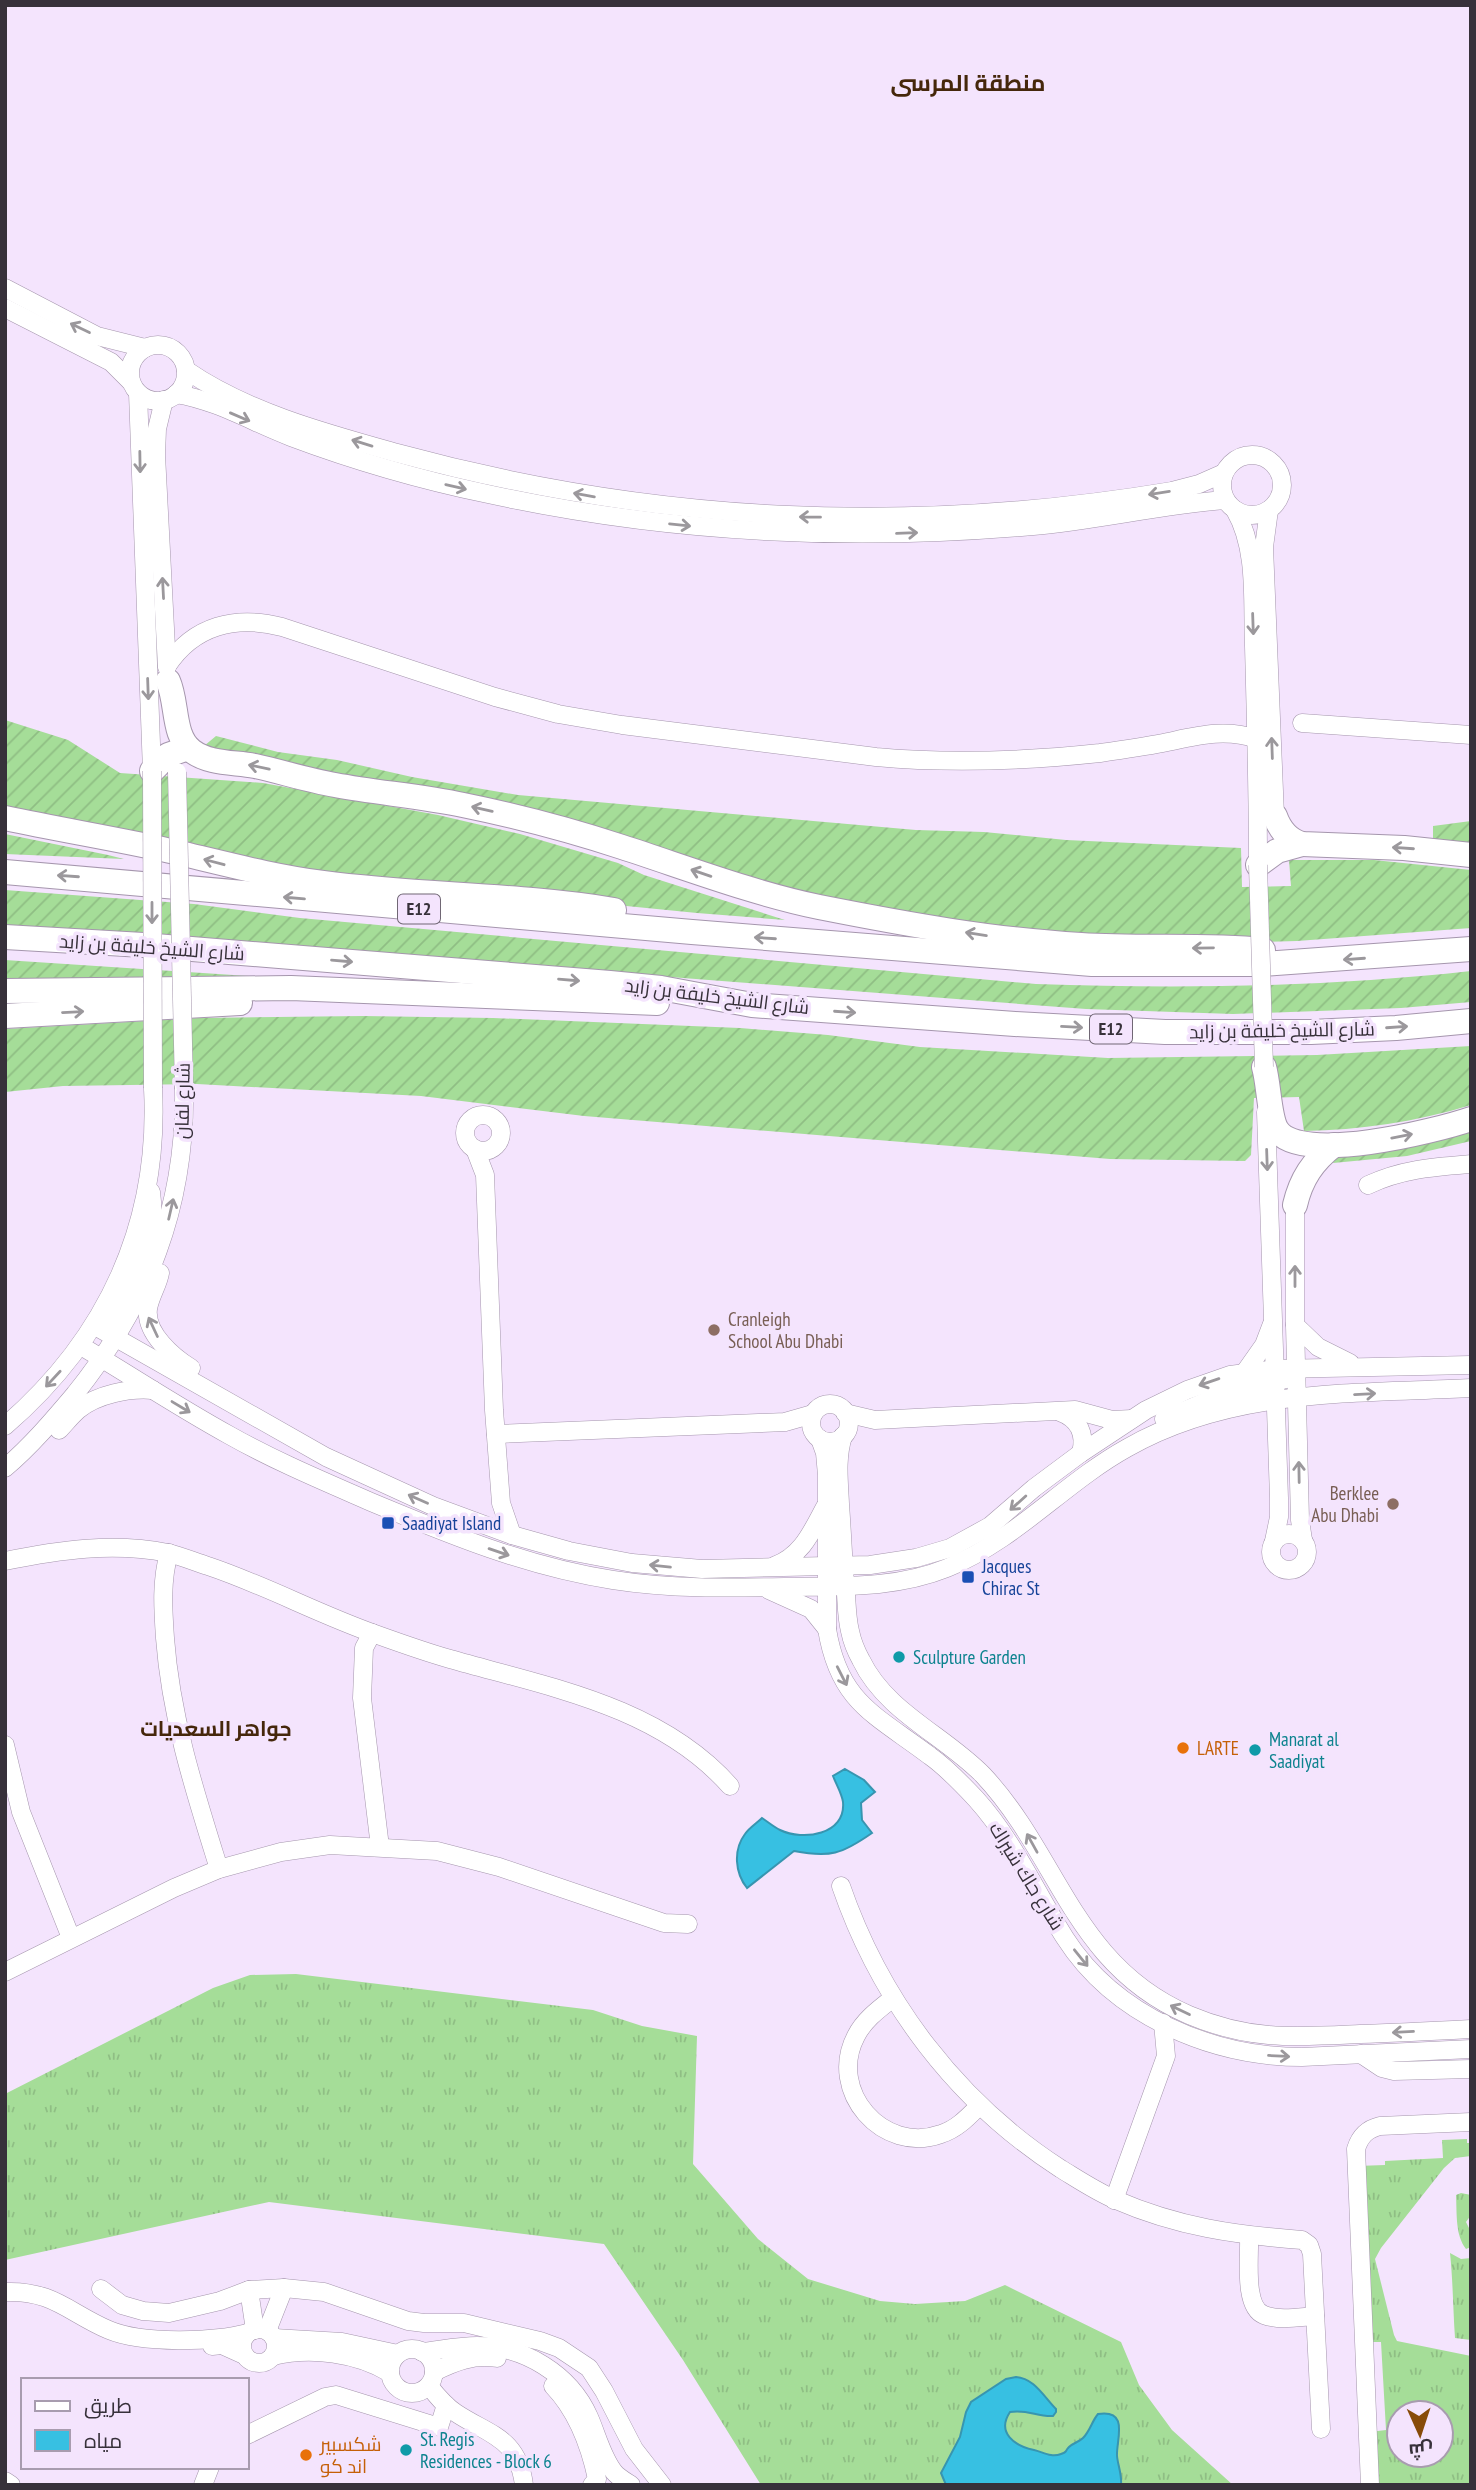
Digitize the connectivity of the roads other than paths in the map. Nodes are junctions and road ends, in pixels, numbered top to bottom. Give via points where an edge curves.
1 (5, 288) edge
2 (5, 307) edge
3 (145, 348) junction
4 (186, 370) junction
5 (135, 388) junction
6 (170, 397) junction
7 (1224, 473) junction
8 (1230, 505) junction
9 (1269, 510) junction
10 (167, 673) junction
11 (1302, 723) dead end
12 (1471, 736) edge
13 (1257, 739) junction
14 (180, 757) junction
15 (152, 771) junction
16 (1275, 816) joint
17 (5, 818) edge
18 (1302, 844) junction
19 (1471, 855) edge
20 (1258, 865) junction
21 (5, 872) edge
22 (692, 932) junction
23 (5, 937) edge
24 (1471, 949) edge
25 (1319, 961) junction
26 (5, 992) edge
27 (461, 994) junction
28 (752, 1005) junction
29 (5, 1016) edge
30 (1471, 1021) edge
31 (1264, 1067) junction
32 (1471, 1119) edge
33 (497, 1145) junction
34 (1334, 1145) junction
35 (475, 1149) junction
36 (1471, 1164) edge
37 (485, 1175) junction
38 (1368, 1185) dead end
39 (1295, 1205) joint
40 (158, 1254) junction
41 (1273, 1321) junction
42 (1295, 1325) junction
43 (105, 1332) junction
44 (93, 1353) junction
45 (1471, 1365) edge
46 (1360, 1366) junction
47 (1296, 1368) junction
48 (1245, 1372) junction
49 (1276, 1384) junction
50 (1471, 1388) edge
51 (153, 1390) junction
52 (215, 1393) junction
53 (1297, 1398) junction
54 (1060, 1412) junction
55 (845, 1413) junction
56 (813, 1414) junction
57 (1132, 1419) junction
58 (875, 1420) junction
59 (785, 1422) junction
60 (5, 1426) edge
61 (495, 1434) junction
62 (844, 1434) junction
63 (818, 1437) junction
64 (31, 1444) junction
65 (1081, 1453) junction
66 (5, 1467) edge
67 (500, 1496) junction
68 (827, 1504) junction
69 (475, 1522) junction
70 (512, 1535) junction
71 (1303, 1540) junction
72 (1273, 1541) junction
73 (169, 1553) junction
74 (5, 1561) edge
75 (766, 1568) junction
76 (835, 1577) junction
77 (672, 1586) junction
78 (763, 1587) junction
79 (827, 1629) junction
80 (372, 1633) junction
81 (5, 1745) edge
82 (730, 1786) dead end
83 (380, 1847) junction
84 (219, 1869) junction
85 (841, 1886) dead end
86 (688, 1924) dead end
87 (71, 1938) junction
88 (5, 1972) edge
89 (893, 1997) junction
90 (1163, 2023) junction
91 (1471, 2029) edge
92 (1199, 2040) junction
93 (1471, 2049) edge
94 (1361, 2054) junction
95 (1166, 2056) junction
96 (1471, 2069) edge
97 (979, 2106) junction
98 (1471, 2122) edge
99 (1114, 2200) junction
100 (1249, 2236) junction
101 (284, 2288) junction
102 (101, 2289) dead end
103 (249, 2290) junction
104 (5, 2292) edge
105 (5, 2303) edge
106 (1315, 2316) junction
107 (263, 2338) junction
108 (422, 2352) junction
109 (242, 2354) junction
110 (398, 2354) junction
111 (390, 2373) junction
112 (431, 2379) junction
113 (446, 2405) junction
114 (1321, 2429) dead end
115 (248, 2435) edge
116 (623, 2480) edge
117 (5, 2481) edge
118 (594, 2482) edge
119 (11, 2485) edge
120 (524, 2485) edge
121 (662, 2485) edge
122 (1370, 2485) edge

3 -> 1 street via 97,336
2 - 5 street via 111,362
3 - 4 street via 171,348
3 - 5 street via 132,362
4 - 6 street via 184,383
7 -> 4 street via 1172,491 1007,511 850,517 691,509 546,488 372,446 229,395
5 - 6 street via 150,400
5 -> 15 street, شارع لفان
6 -> 8 street via 200,400 326,450 439,483 586,513 686,526 816,534 969,530
10 -> 6 street via 156,455 158,429
7 - 8 street via 1221,486
7 - 9 street via 1232,461 1245,455 1271,461 1280,472 1282,486 1279,499
8 - 9 street via 1249,515
8 -> 13 street via 1244,530 1251,562
16 -> 9 street via 1264,547
10 - 13 street via 183,645 205,630 231,622 254,622 558,714 876,757 989,762 1123,750 1213,733
10 - 14 highway via 174,695
11 - 12 street
13 - 20 street
14 - 15 highway via 162,760
25 -> 14 highway via 1247,948 1029,941 841,911 765,894 545,824 424,797
40 -> 14 street, شارع لفان, bridge via 180,1165 184,1089
15 -> 43 street, شارع لفان, bridge via 153,1131 148,1179 130,1249 108,1303
16 - 18 highway via 1282,831
22 -> 17 highway via 596,907 294,879
19 -> 18 highway
18 - 20 highway via 1277,851
20 - 31 street, bridge
22 -> 21 highway, E12
25 -> 22 highway, E12 via 1092,964
23 -> 28 highway, شارع الشيخ خليفة بن زايد / E12 via 610,983
24 -> 25 highway, E12
26 - 27 highway via 232,987
27 - 28 highway
29 -> 27 highway
28 -> 30 highway, شارع الشيخ خليفة بن زايد / E12 via 1214,1033 1343,1031
31 - 34 highway via 1276,1128 1286,1139 1304,1145
31 -> 41 street
34 -> 32 highway via 1396,1138
33 - 35 street
33 - 35 street via 501,1134 498,1122 480,1115 466,1127 466,1140
33 - 37 street
34 - 39 highway via 1311,1166
35 - 37 street
36 - 38 street via 1416,1168
37 - 61 street
42 -> 39 street
40 - 43 street, شارع لفان via 150,1275
52 -> 40 street via 202,1376 167,1350 149,1322 148,1307 160,1275
41 - 48 street via 1264,1345
41 - 49 street
42 - 46 street via 1328,1354
42 - 47 street
43 - 44 street, شارع لفان
43 - 52 street
44 - 51 street
44 -> 60 street, شارع لفان
44 - 64 street, شارع لفان
44 - 66 street via 79,1378 17,1447
45 - 46 street
46 - 47 street
47 - 49 street
47 - 53 street
48 - 49 street
48 -> 57 street via 1187,1390
49 - 53 street
49 - 72 street via 1280,1508
49 - 76 street via 1244,1404 1131,1445 1089,1472 1026,1524 975,1555 918,1578 886,1585
53 -> 50 street
51 - 64 street via 126,1391 89,1403 58,1431
51 -> 77 street via 271,1457 439,1531 548,1567
69 -> 52 street via 350,1469
71 -> 53 street
54 - 57 street
54 - 58 street
54 - 65 street via 1080,1428
55 - 56 street via 831,1404
55 - 58 street
55 - 62 street
56 - 59 street
56 - 63 street via 811,1426
57 - 65 street
58 - 62 street
59 - 61 street
59 - 63 street
61 - 67 street
62 - 63 street via 830,1441
62 - 76 street, شارع جاك شيراك via 838,1465
63 - 68 street, شارع جاك شيراك via 826,1460
64 - 66 street, شارع لفان
65 -> 76 street via 989,1525 950,1548
67 - 69 street via 490,1512
67 - 70 street
68 - 75 street via 800,1549 785,1562
68 - 76 street, شارع جاك شيراك
69 - 70 street
75 -> 70 street via 632,1563
71 - 72 street via 1286,1533
71 - 72 street via 1306,1559 1287,1570 1272,1559
73 - 74 street via 107,1547
73 - 80 street
73 - 84 street via 163,1608 174,1712
75 - 76 street
76 - 77 street via 703,1580
76 - 78 street
76 - 79 street, شارع جاك شيراك
91 -> 76 street, شارع جاك شيراك via 1277,2037 1230,2030 1177,2009 1142,1988 1112,1962 1073,1913 1000,1795 966,1758 876,1684 860,1659
77 - 78 street
78 - 79 street via 806,1606
79 -> 90 street, شارع جاك شيراك via 840,1675 860,1704 962,1785 990,1816 1087,1966 1128,2002
80 - 82 street via 622,1711 710,1764
80 - 83 street via 364,1648 362,1698
81 - 87 street via 21,1812
83 - 84 street via 306,1848
83 - 86 street via 437,1852 499,1867 664,1923
84 - 87 street
85 - 89 street via 863,1944
87 - 88 street
89 - 97 street via 933,2054
89 - 97 street via 863,2024 849,2053 850,2085 865,2114 893,2134 928,2138 960,2125
90 - 92 street, شارع جاك شيراك
90 - 95 street
92 -> 94 street, شارع جاك شيراك via 1238,2052 1281,2057
92 - 95 street
93 - 94 street, شارع جاك شيراك
94 - 96 street via 1394,2071
95 - 99 street
97 - 99 street via 1044,2157
98 - 122 street via 1380,2126 1367,2131 1356,2149
99 - 100 street via 1181,2222
100 - 106 street via 1302,2240 1309,2245
100 - 106 street via 1255,2309 1272,2317
101 - 103 street
101 - 107 street
101 - 121 street via 324,2292 408,2321 464,2323 559,2348 589,2368 634,2448
102 - 103 street via 122,2305 169,2313
103 - 107 street
104 - 107 street via 44,2296 111,2331 142,2338
105 - 109 street via 38,2304 120,2344 150,2349 222,2345
106 - 114 street
107 - 109 street via 242,2344
107 - 109 street via 260,2364
107 - 110 street via 342,2343
107 - 111 street via 307,2352 345,2356
108 - 110 street
108 - 112 street via 431,2360
108 - 116 street via 508,2348 537,2361 569,2386 584,2406
110 - 111 street
111 - 112 street via 396,2386 416,2393
112 - 113 street
112 - 118 street via 457,2361 488,2357 537,2372 562,2395 576,2420 593,2463
113 - 115 street via 439,2427 336,2395
113 - 120 street via 502,2438 516,2459
116 - 118 street
117 - 119 street

